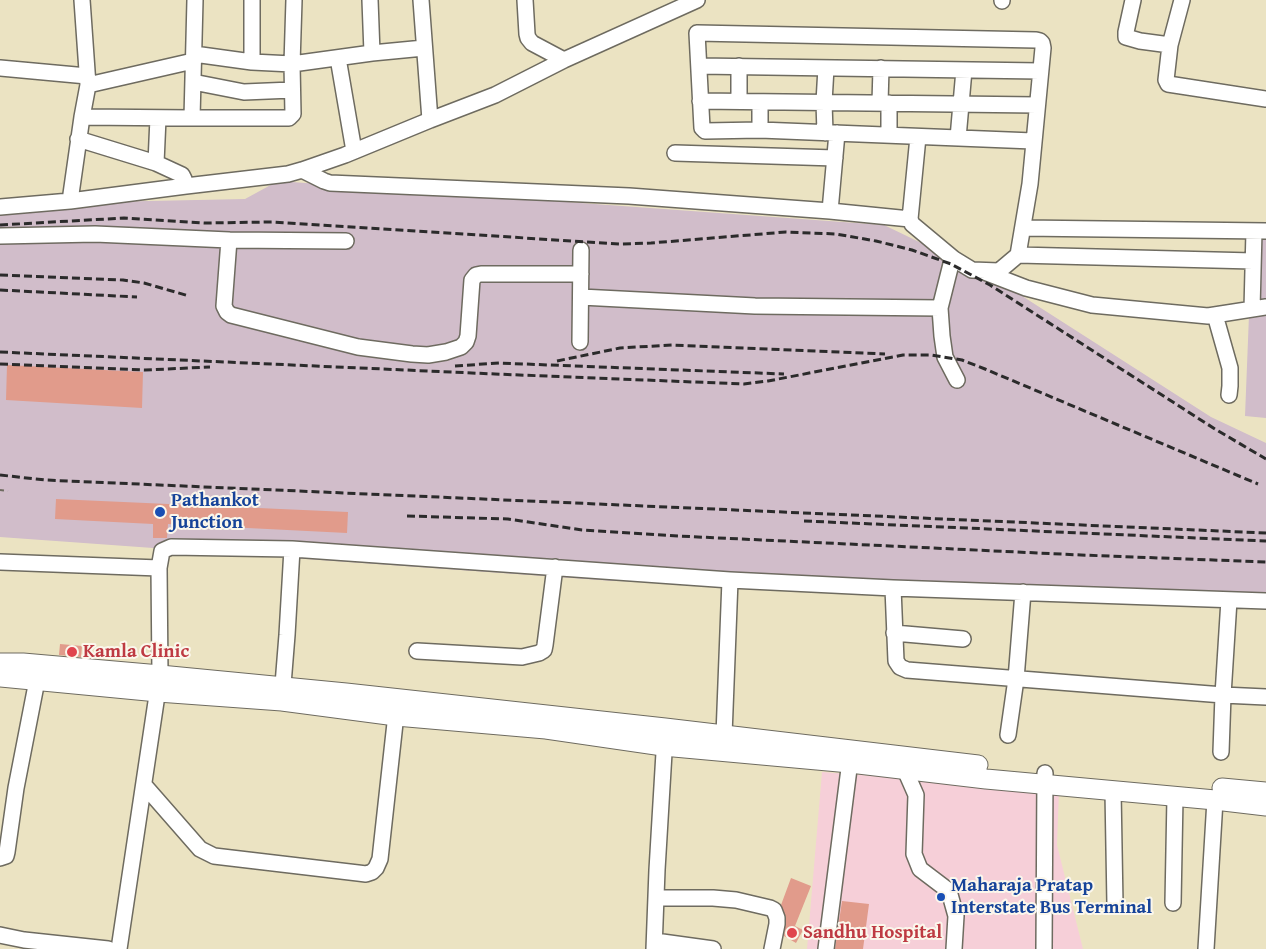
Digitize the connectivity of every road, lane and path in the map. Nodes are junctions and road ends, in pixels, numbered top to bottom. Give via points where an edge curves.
1 (82, 0) edge
2 (195, 0) edge
3 (252, 0) edge
4 (294, 0) edge
5 (370, 0) edge
6 (421, 0) edge
7 (525, 0) edge
8 (696, 0) edge
9 (1133, 0) edge
10 (1182, 0) edge
11 (674, 4) edge
12 (1170, 46) junction
13 (424, 48) junction
14 (372, 53) junction
15 (194, 58) junction
16 (338, 58) junction
17 (564, 60) junction
18 (252, 62) junction
19 (292, 64) junction
20 (698, 66) junction
21 (739, 66) junction
22 (0, 68) edge
23 (826, 68) junction
24 (881, 68) junction
25 (964, 70) junction
26 (1040, 71) junction
27 (88, 81) junction
28 (193, 82) junction
29 (292, 90) junction
30 (1266, 98) edge
31 (700, 101) junction
32 (739, 101) junction
33 (760, 102) junction
34 (824, 102) junction
35 (885, 103) junction
36 (961, 104) junction
37 (1038, 105) junction
38 (82, 117) junction
39 (158, 118) junction
40 (192, 118) junction
41 (430, 120) junction
42 (760, 130) junction
43 (831, 133) junction
44 (889, 135) junction
45 (918, 137) junction
46 (958, 138) junction
47 (78, 139) junction
48 (1033, 141) junction
49 (354, 151) junction
50 (675, 153) dead end
51 (835, 158) junction
52 (156, 163) junction
53 (302, 170) junction
54 (186, 186) junction
55 (70, 201) junction
56 (0, 207) edge
57 (830, 211) junction
58 (910, 219) junction
59 (1022, 228) junction
60 (1260, 231) edge
61 (0, 236) edge
62 (229, 240) junction
63 (346, 241) dead end
64 (581, 250) dead end
65 (1018, 255) junction
66 (954, 259) junction
67 (1253, 261) junction
68 (982, 271) junction
69 (581, 274) junction
70 (581, 297) junction
71 (940, 308) junction
72 (1259, 308) edge
73 (1215, 315) junction
74 (580, 342) dead end
75 (956, 380) dead end
76 (1229, 395) dead end
77 (0, 490) edge
78 (8, 491) dead end
79 (292, 549) junction
80 (0, 562) edge
81 (556, 567) junction
82 (159, 568) junction
83 (730, 580) junction
84 (893, 588) junction
85 (1023, 592) junction
86 (1229, 600) junction
87 (1266, 601) edge
88 (894, 633) junction
89 (963, 639) dead end
90 (417, 651) dead end
91 (0, 663) edge
92 (38, 673) junction
93 (0, 677) edge
94 (1016, 679) junction
95 (159, 684) junction
96 (282, 694) junction
97 (1223, 696) junction
98 (1266, 697) edge
99 (396, 708) junction
100 (724, 735) junction
101 (1008, 735) dead end
102 (664, 737) junction
103 (1221, 752) dead end
104 (851, 756) junction
105 (904, 763) junction
106 (1045, 779) junction
107 (144, 785) junction
108 (1113, 792) junction
109 (1266, 792) edge
110 (1175, 797) junction
111 (1215, 800) junction
112 (1266, 806) edge
113 (6, 809) edge
114 (0, 858) edge
115 (656, 898) junction
116 (1173, 904) dead end
117 (1115, 905) dead end
118 (0, 935) edge
119 (655, 945) edge
120 (108, 949) edge
121 (119, 949) edge
122 (713, 949) edge
123 (772, 949) edge
124 (826, 949) edge
125 (954, 949) edge
126 (1044, 949) edge
127 (1206, 949) edge

1 - 27 street
2 - 15 street
3 - 18 street
4 - 19 street
5 - 14 street
6 - 13 street
7 - 17 street via 528,38
8 - 11 street
9 - 12 street via 1126,37
10 - 12 street
11 - 17 street
12 - 30 street via 1168,84
13 - 14 street
13 - 41 street
14 - 16 street
15 - 18 street
15 - 27 street
15 - 28 street
16 - 19 street
16 - 49 street
17 - 41 street via 495,95
18 - 19 street
19 - 29 street
20 - 21 street
20 - 26 street via 697,33 1036,40 1042,43
20 - 31 street
21 - 23 street
21 - 32 street
22 - 27 street
23 - 24 street
23 - 34 street
24 - 25 street
24 - 35 street
25 - 26 street
25 - 36 street
26 - 37 street
27 - 38 street
28 - 29 street via 244,92
28 - 40 street
29 - 40 street via 293,114 289,118
31 - 32 street
31 - 42 street via 705,131
32 - 33 street
33 - 34 street
33 - 42 street
34 - 35 street
34 - 43 street
35 - 36 street
35 - 44 street
36 - 37 street
36 - 46 street
37 - 48 street
38 - 39 street
38 - 47 street
39 - 40 street
39 - 52 street
41 - 49 street
42 - 43 street
43 - 44 street
43 - 51 street
44 - 45 street
45 - 46 street
45 - 58 street
46 - 48 street
47 - 52 street
47 - 55 street
48 - 59 street
49 - 53 street
50 - 51 street
51 - 57 street
52 - 54 street via 182,175
53 - 54 street
53 - 57 street via 330,183 630,196
54 - 55 street
55 - 56 street
57 - 58 street
58 - 66 street
59 - 60 street
59 - 65 street
60 - 67 street
61 - 62 street via 95,234
62 - 63 street
62 - 69 street via 224,306 231,315 358,347 412,354 446,352 466,342 472,280 476,275
64 - 69 street
65 - 67 street
65 - 68 street via 999,271
66 - 68 street via 972,270
66 - 71 street
67 - 72 street
68 - 73 street via 1026,288 1092,305
69 - 70 street
70 - 71 street via 755,306
70 - 74 street
71 - 75 street via 946,356
72 - 73 street
73 - 76 street via 1230,368
77 - 78 path
79 - 81 street
79 - 82 street via 170,547 162,551
79 - 96 street
80 - 82 street
81 - 83 street
81 - 90 street via 545,645 539,654 522,657
82 - 95 street
83 - 84 street
83 - 100 street
84 - 85 street
84 - 88 street
85 - 86 street
85 - 94 street
86 - 87 street
86 - 97 street
88 - 89 street
88 - 94 street via 896,661 907,670
91 - 92 main road
92 - 93 main road
92 - 95 main road
92 - 113 street
94 - 97 street
94 - 101 street
95 - 96 main road
95 - 107 street
96 - 99 main road
97 - 98 street
97 - 103 street
99 - 102 main road via 546,729
99 - 107 street via 380,859 376,868 366,874 214,856 200,849
100 - 102 main road
100 - 104 main road
102 - 104 main road
102 - 115 street
104 - 105 main road
104 - 124 street
105 - 106 main road via 986,779
105 - 125 street via 916,795 914,854 920,869 949,891 956,916
106 - 108 main road
106 - 109 main road
106 - 126 street
107 - 121 street
108 - 110 main road
108 - 117 street
110 - 111 main road
110 - 116 street
111 - 112 main road
111 - 127 street
113 - 114 street via 6,856
115 - 119 street
115 - 123 street via 736,900 770,908 776,914 777,924
118 - 120 street
119 - 122 street

